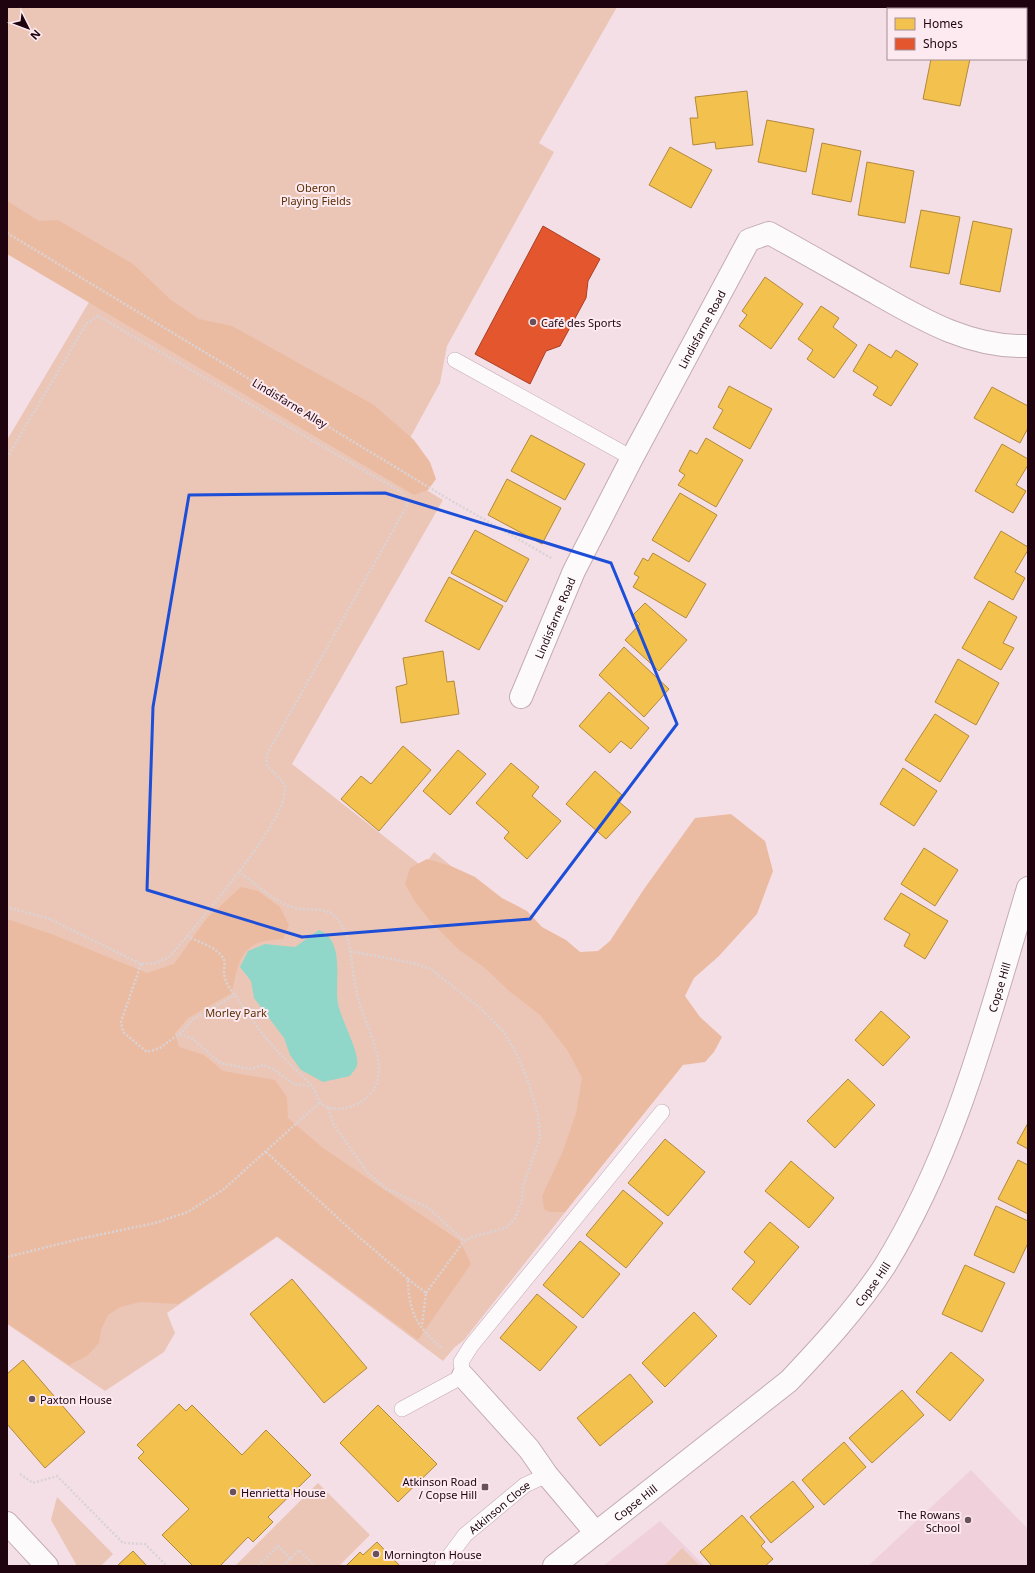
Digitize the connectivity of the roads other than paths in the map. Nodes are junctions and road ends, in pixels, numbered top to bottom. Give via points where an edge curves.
1 (1028, 346) edge
2 (455, 360) dead end
3 (632, 458) junction
4 (521, 697) dead end
5 (1028, 888) edge
6 (662, 1112) dead end
7 (462, 1369) junction
8 (402, 1409) dead end
9 (547, 1475) junction
10 (7, 1523) edge
11 (596, 1533) junction
12 (47, 1566) edge
13 (442, 1566) edge
14 (554, 1566) edge

1 - 3 street, Lindisfarne Road via 990,344 957,335 922,319 769,232 750,240
2 - 3 lane
3 - 4 street, Lindisfarne Road via 574,571
5 - 11 street, Copse Hill via 953,1127 932,1177 883,1267 822,1346 789,1381
6 - 7 lane via 471,1346
7 - 8 lane
7 - 9 street via 529,1449
9 - 11 street
9 - 13 lane, Atkinson Close via 525,1485 465,1535
10 - 12 street
11 - 14 street, Copse Hill

